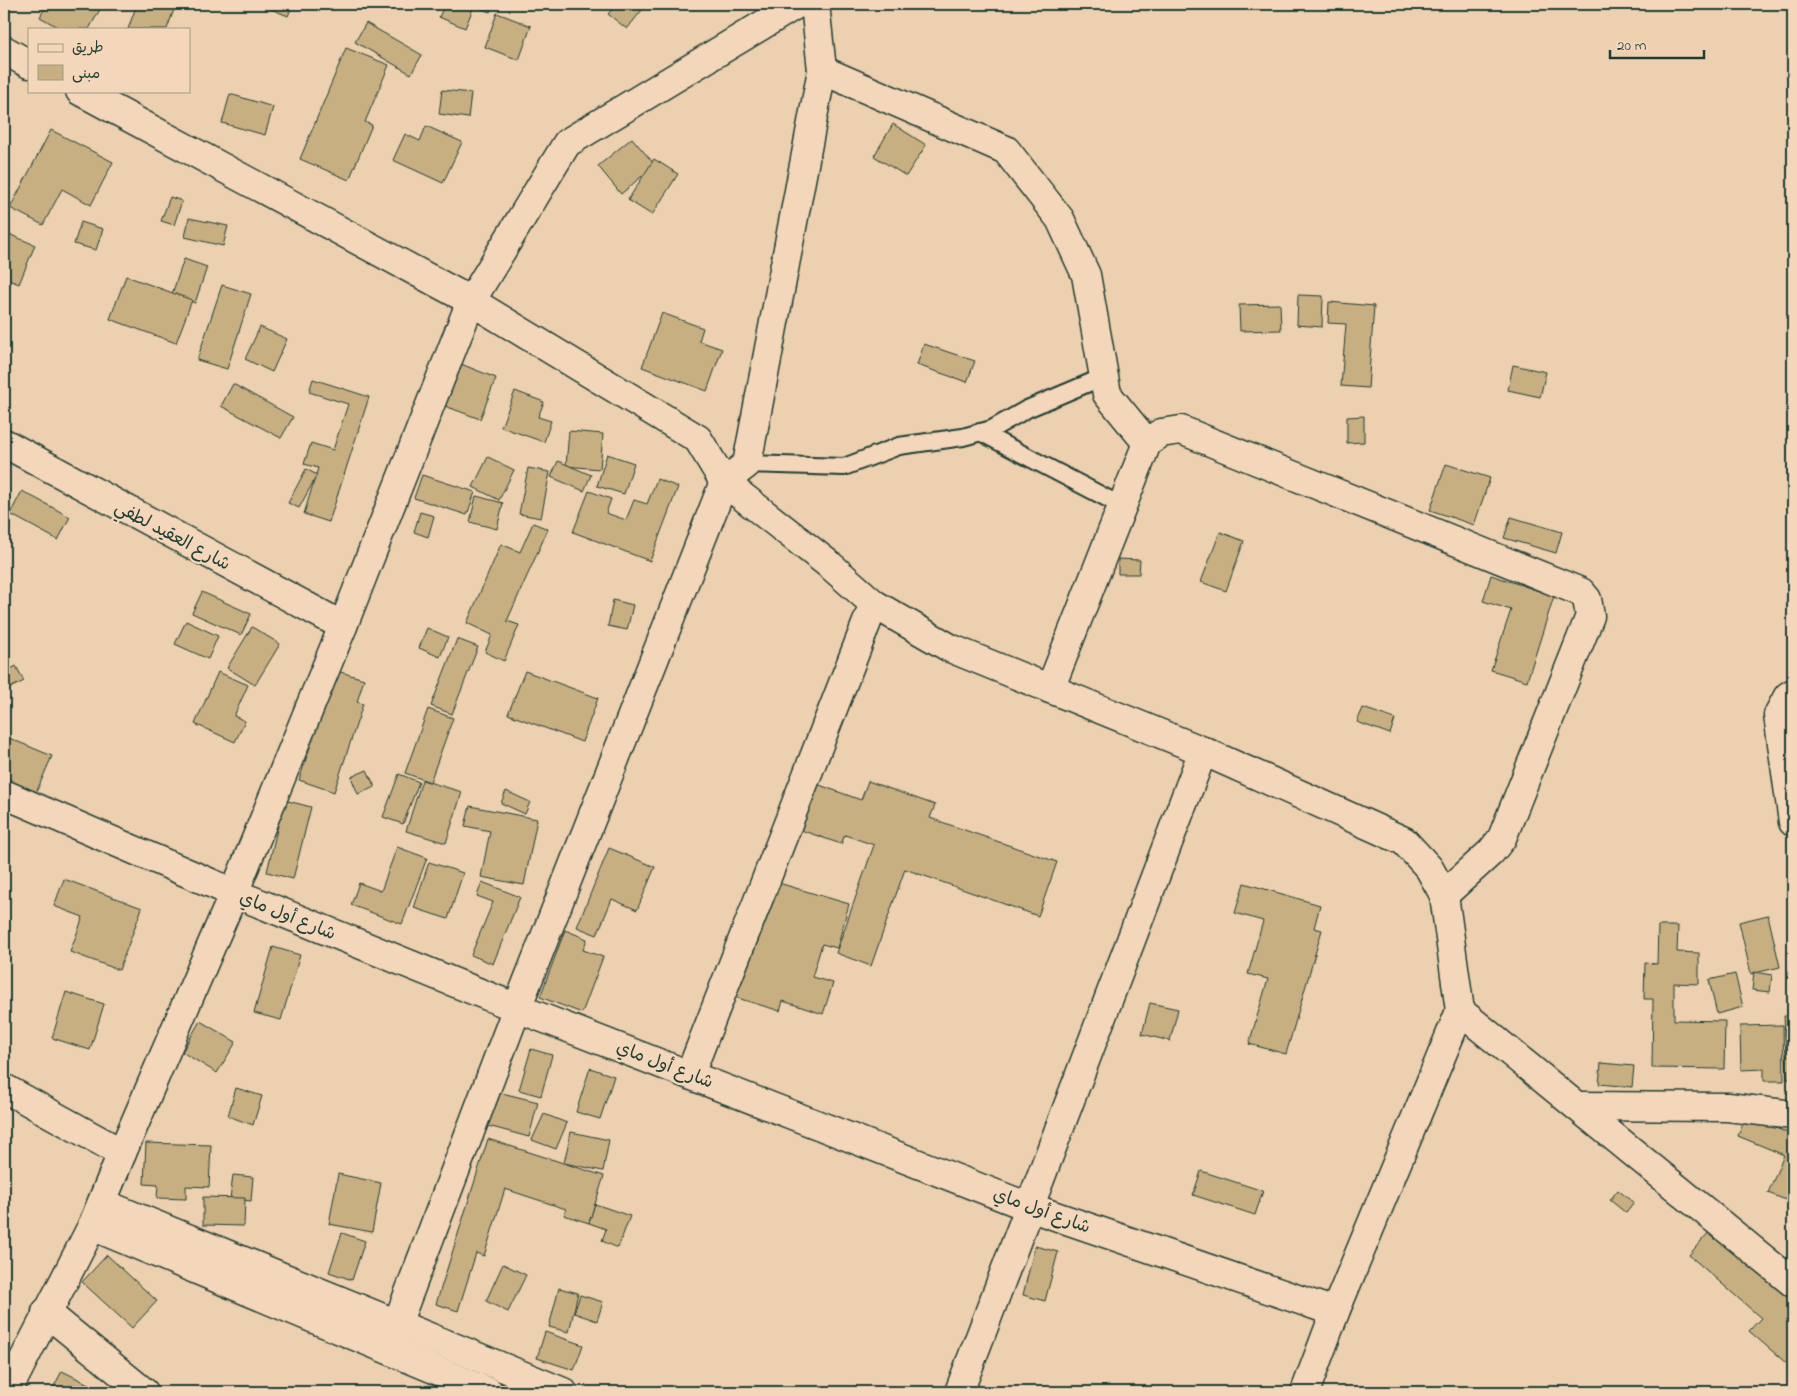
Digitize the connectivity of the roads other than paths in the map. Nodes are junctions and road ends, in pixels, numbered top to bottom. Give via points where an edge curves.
1 (797, 4) edge
2 (815, 4) edge
3 (4, 50) edge
4 (28, 63) edge
5 (822, 70) junction
6 (82, 92) edge
7 (471, 302) junction
8 (1103, 377) junction
9 (980, 432) junction
10 (4, 443) edge
11 (1147, 443) junction
12 (746, 464) junction
13 (724, 482) junction
14 (1122, 506) junction
15 (874, 604) junction
16 (343, 626) junction
17 (1050, 689) junction
18 (1793, 693) edge
19 (1203, 751) junction
20 (4, 794) edge
21 (1793, 822) edge
22 (234, 893) junction
23 (1444, 895) junction
24 (517, 1008) junction
25 (1460, 1010) junction
26 (690, 1074) junction
27 (4, 1088) edge
28 (1577, 1106) junction
29 (1793, 1115) edge
30 (122, 1153) junction
31 (1029, 1207) junction
32 (97, 1215) junction
33 (1793, 1283) edge
34 (46, 1312) junction
35 (1335, 1312) junction
36 (398, 1324) junction
37 (6, 1392) edge
38 (144, 1392) edge
39 (489, 1392) edge
40 (562, 1392) edge
41 (959, 1392) edge
42 (1305, 1392) edge

1 - 7 street via 567,143
2 - 5 street
3 - 4 street
5 - 8 street via 1006,150 1060,219 1086,275
5 - 12 street
6 - 7 street
7 - 13 street via 698,439
7 - 16 street
8 - 9 lane
8 - 11 street via 1107,394
9 - 12 lane via 899,446 844,467
9 - 14 lane
10 - 16 street, شارع العقيد لطفي
11 - 14 street
11 - 23 street via 1162,433 1181,430 1581,592 1587,599 1590,616 1502,838 1492,852
12 - 13 street
13 - 15 street
13 - 24 street
14 - 17 street
15 - 17 street via 950,648
15 - 26 street
16 - 22 street
17 - 19 street
18 - 21 street via 1778,715
19 - 23 street via 1404,841 1429,868
19 - 31 street
20 - 22 street, شارع أول ماي
22 - 24 street, شارع أول ماي
22 - 30 street
23 - 25 street
24 - 26 street, شارع أول ماي
24 - 36 street
25 - 28 street
25 - 35 street
26 - 31 street, شارع أول ماي
27 - 30 street
28 - 29 street via 1728,1108
28 - 33 street
30 - 32 street
31 - 35 street, شارع أول ماي
31 - 41 street
32 - 34 street
32 - 36 street
32 - 39 street
34 - 37 street
34 - 38 street
35 - 42 street
36 - 40 street

